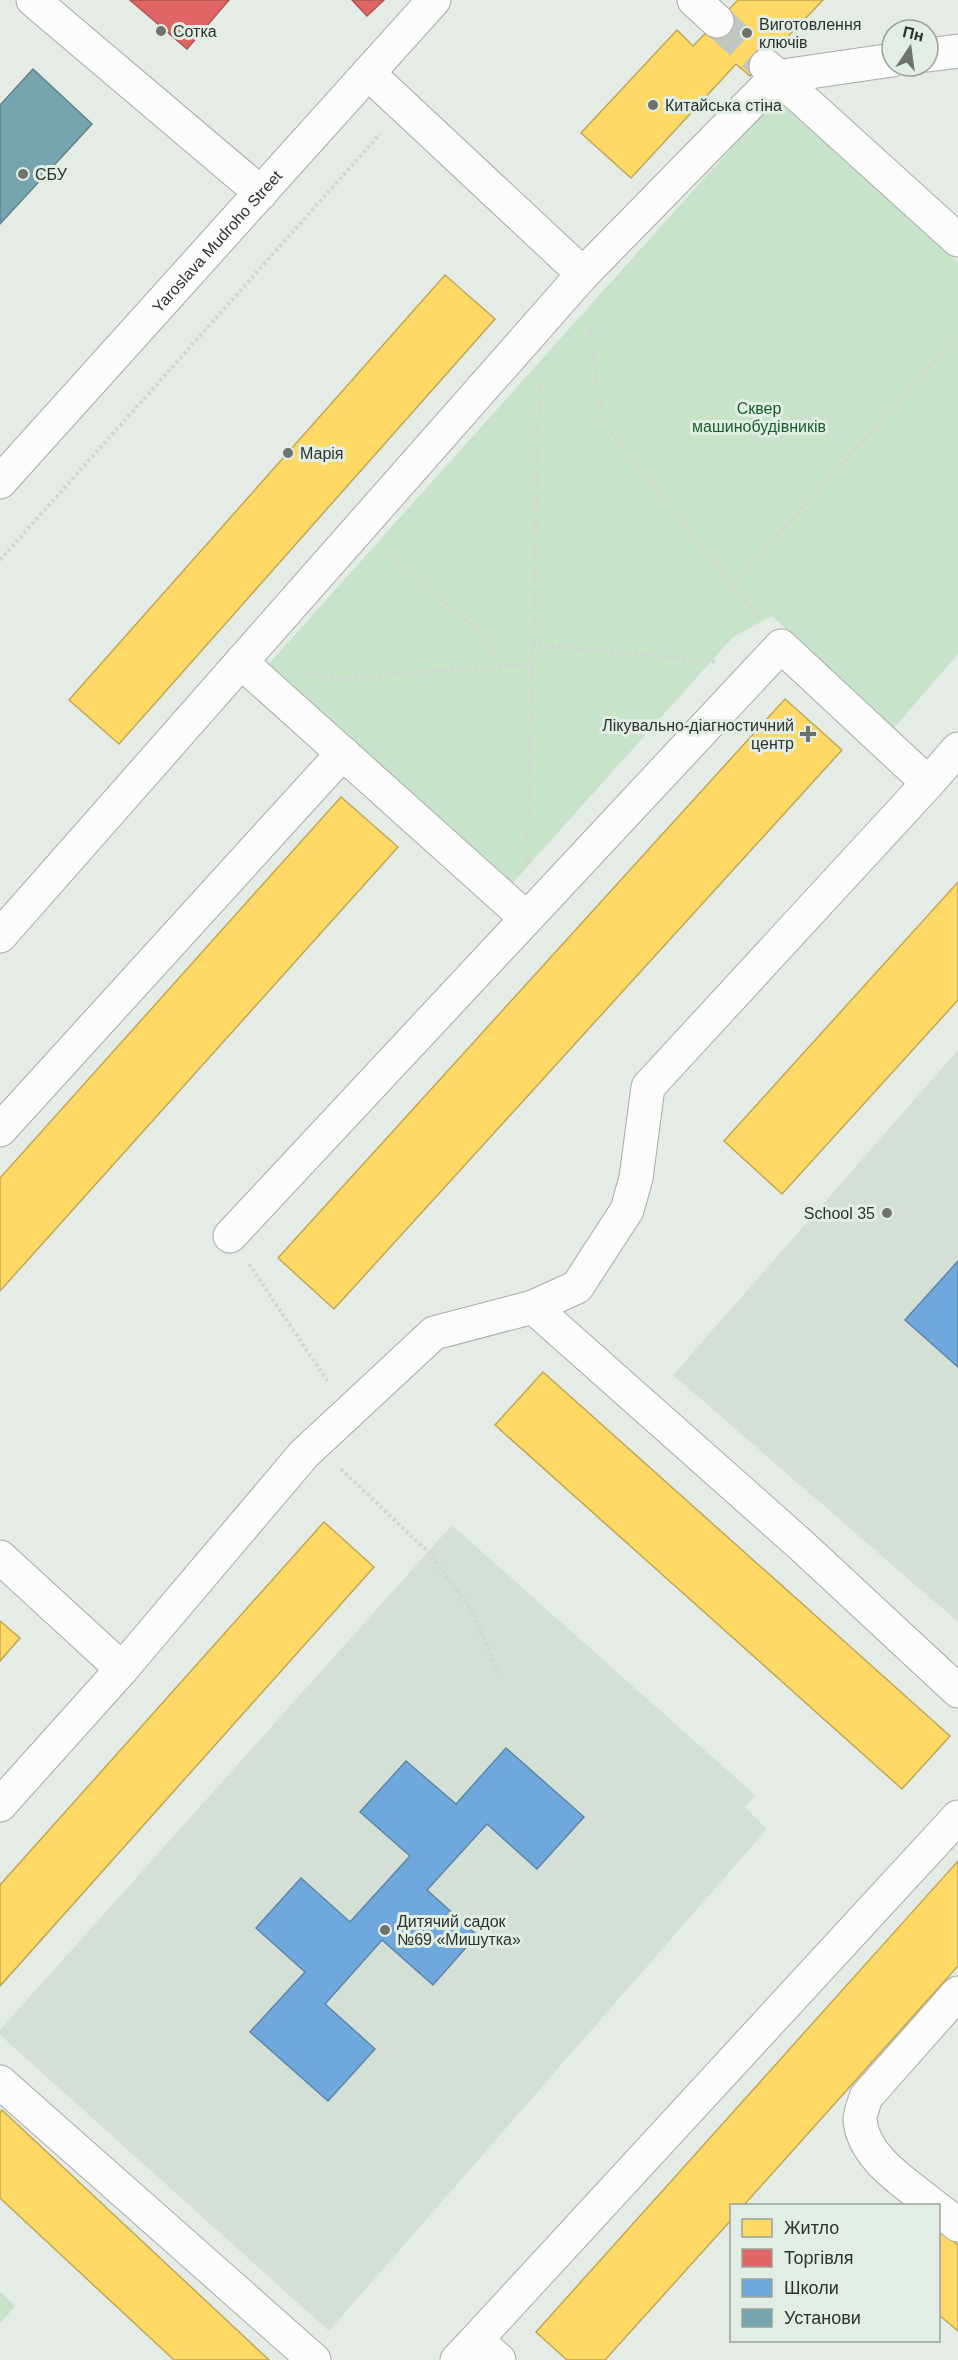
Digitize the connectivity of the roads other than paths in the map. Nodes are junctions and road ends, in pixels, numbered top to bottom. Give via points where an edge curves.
1 (33, 0) edge
2 (434, 0) edge
3 (958, 51) edge
4 (940, 53) edge
5 (880, 61) edge
6 (770, 70) junction
7 (369, 73) junction
8 (261, 193) junction
9 (955, 233) edge
10 (583, 274) junction
11 (0, 483) edge
12 (241, 662) junction
13 (958, 749) edge
14 (343, 753) junction
15 (928, 783) junction
16 (525, 918) junction
17 (0, 936) edge
18 (0, 1130) edge
19 (230, 1236) road end
20 (533, 1307) junction
21 (0, 1557) edge
22 (122, 1669) junction
23 (958, 1691) edge
24 (0, 1805) edge
25 (958, 1817) edge
26 (958, 1993) edge
27 (0, 2082) edge
28 (933, 2204) edge
29 (940, 2210) edge
30 (958, 2225) edge
31 (477, 2353) edge
32 (314, 2360) edge

1 - 8 street
2 - 7 street, Yaroslava Mudroho Street
3 - 4 street
5 - 6 street
6 - 9 street
6 - 10 street
7 - 8 street, Yaroslava Mudroho Street
7 - 10 street
8 - 11 street, Yaroslava Mudroho Street
10 - 12 street
12 - 14 street
12 - 17 street
13 - 15 street
14 - 16 street
14 - 18 street
15 - 16 street via 771,657
15 - 20 street via 648,1087 636,1178 627,1210 577,1287
16 - 19 street
20 - 22 street via 434,1333 314,1444
20 - 23 street via 801,1545
21 - 22 street
22 - 24 street
25 - 31 street
26 - 28 street via 866,2097 860,2119 867,2143 887,2168
27 - 32 street
29 - 30 street

